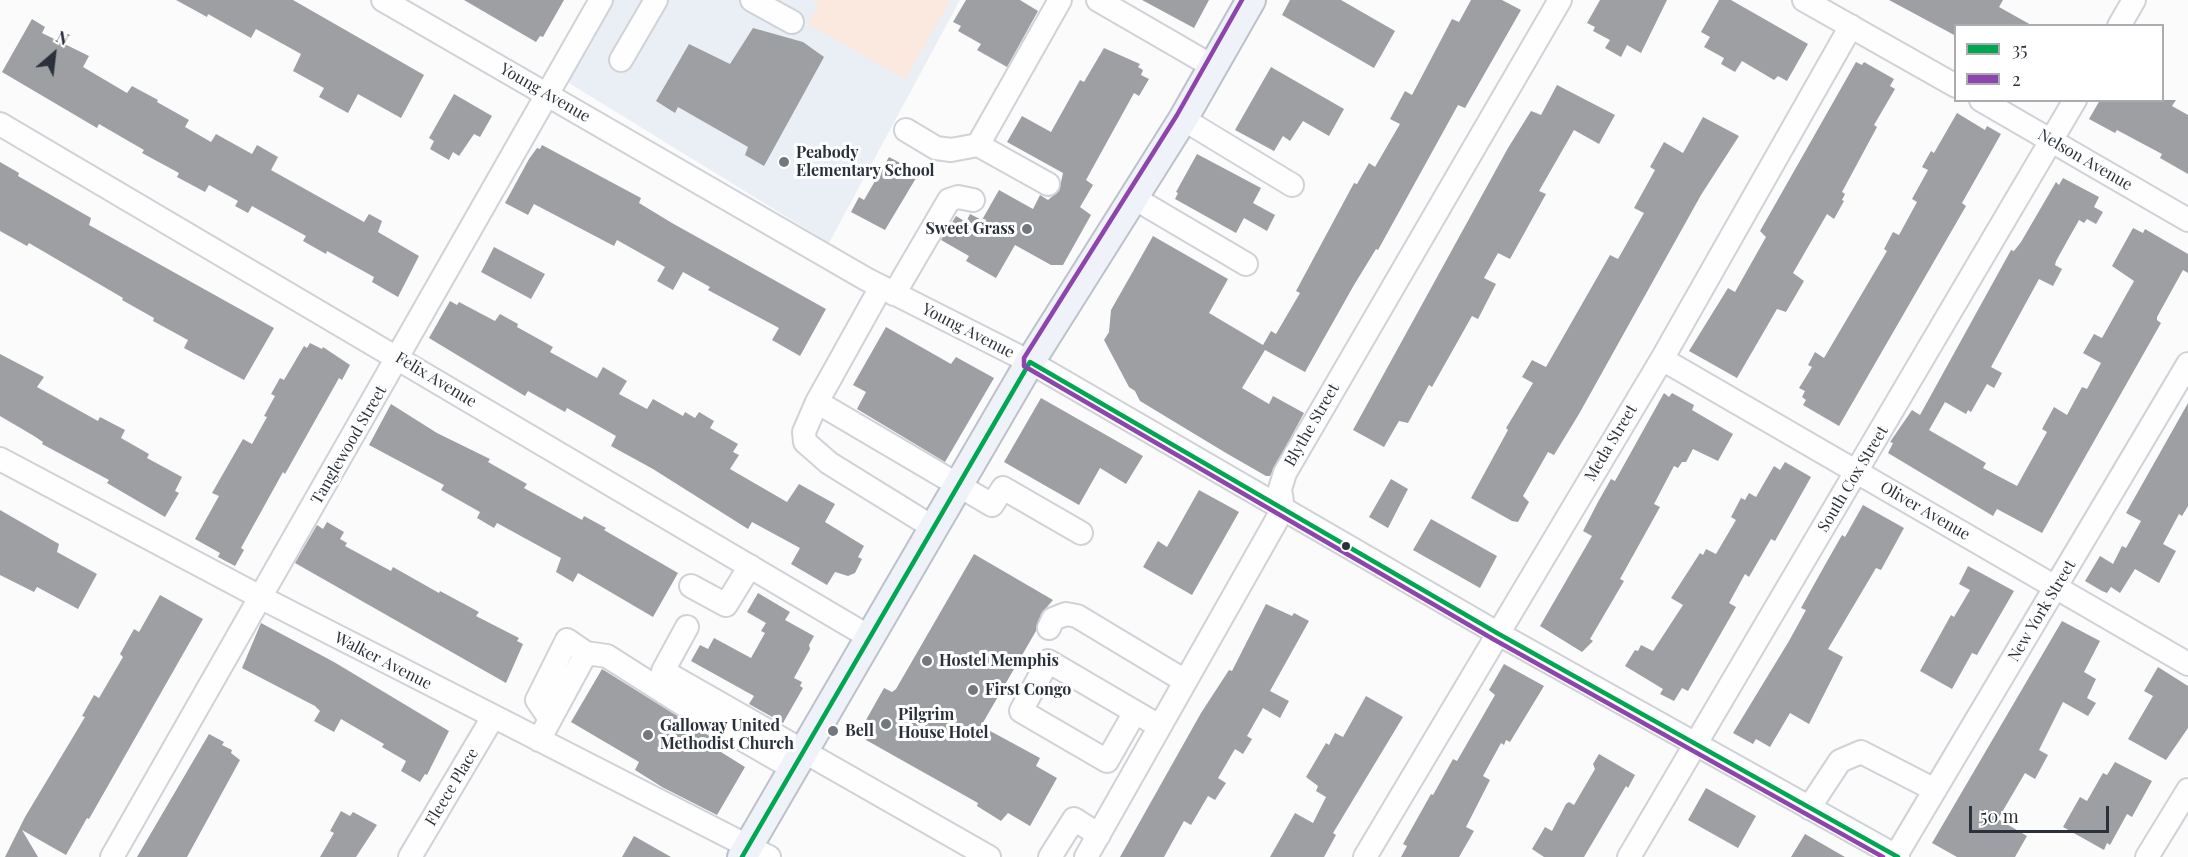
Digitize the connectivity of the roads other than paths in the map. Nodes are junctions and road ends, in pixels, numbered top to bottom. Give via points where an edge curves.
1 (383, 0) edge
2 (602, 0) edge
3 (656, 0) edge
4 (752, 0) edge
5 (1060, 0) edge
6 (1098, 0) edge
7 (1251, 0) edge
8 (1560, 0) edge
9 (1804, 0) edge
10 (2134, 0) edge
11 (792, 22) dead end
12 (2120, 24) edge
13 (1851, 26) junction
14 (621, 60) dead end
15 (1212, 66) junction
16 (1954, 85) edge
17 (546, 93) junction
18 (1984, 102) edge
19 (2074, 102) edge
20 (1183, 119) junction
21 (0, 124) edge
22 (906, 130) dead end
23 (2052, 141) junction
24 (978, 145) junction
25 (1048, 184) dead end
26 (1292, 185) dead end
27 (1134, 198) junction
28 (973, 200) dead end
29 (2188, 220) edge
30 (1246, 264) dead end
31 (887, 290) junction
32 (399, 358) junction
33 (1662, 358) junction
34 (1030, 362) junction
35 (2188, 364) edge
36 (817, 402) junction
37 (0, 459) edge
38 (1857, 473) junction
39 (958, 486) junction
40 (1283, 509) junction
41 (934, 528) junction
42 (1081, 533) dead end
43 (750, 566) junction
44 (691, 586) dead end
45 (2057, 586) junction
46 (262, 598) junction
47 (687, 627) dead end
48 (1497, 633) junction
49 (871, 638) junction
50 (597, 654) junction
51 (1048, 661) junction
52 (2188, 664) edge
53 (1185, 681) junction
54 (1135, 712) junction
55 (493, 717) junction
56 (550, 719) junction
57 (1159, 726) junction
58 (539, 740) junction
59 (1694, 745) junction
60 (800, 759) junction
61 (1935, 790) junction
62 (2188, 790) edge
63 (1809, 808) junction
64 (1099, 834) junction
65 (753, 853) edge
66 (112, 857) edge
67 (410, 857) edge
68 (989, 857) edge
69 (1050, 857) edge
70 (1086, 857) edge
71 (1365, 857) edge
72 (1629, 857) edge
73 (1896, 857) edge
74 (2147, 857) edge

1 - 17 street, Young Avenue
2 - 17 street, Tanglewood Street
3 - 14 street
4 - 11 street
5 - 24 street
6 - 15 street
7 - 15 main road
8 - 40 street, Blythe Street via 1285,472 1280,489
9 - 13 street
10 - 12 street
13 - 16 street
13 - 33 street, Meda Street
15 - 20 main road
17 - 31 street, Young Avenue
17 - 32 street, Tanglewood Street
18 - 23 street, Nelson Avenue
19 - 23 street, South Cox Street
20 - 26 street
20 - 27 main road
21 - 32 street, Felix Avenue
22 - 24 street via 936,148 951,150
23 - 29 street, Nelson Avenue
23 - 38 street, South Cox Street
24 - 25 street
27 - 30 street
27 - 34 main road
28 - 31 street via 949,200
31 - 34 street, Young Avenue
31 - 36 street
32 - 43 street, Felix Avenue
32 - 46 street, Tanglewood Street
33 - 38 street, Oliver Avenue
33 - 48 street, Meda Street
34 - 39 main road
34 - 40 street, Young Avenue
35 - 45 street, New York Street
36 - 39 street
36 - 41 street via 804,432 804,442 829,463
37 - 46 street, Walker Avenue
38 - 45 street, Oliver Avenue
38 - 59 street, South Cox Street
39 - 41 main road
39 - 42 street via 992,505 1003,488
40 - 48 street, Young Avenue
40 - 53 street
41 - 49 main road
43 - 44 street via 726,605
43 - 49 street, Felix Avenue
45 - 52 street, Oliver Avenue
45 - 61 street, New York Street
46 - 55 street, Walker Avenue
46 - 66 street, Tanglewood Street
47 - 60 street via 663,671
48 - 59 street, Young Avenue
48 - 71 street, Meda Street
49 - 60 main road
50 - 56 street
50 - 56 street via 567,640 537,700
50 - 60 street via 695,712
51 - 53 street via 1040,645 1053,620 1066,614 1077,616
51 - 54 street
51 - 54 street via 1021,711 1107,761
53 - 57 street
54 - 57 street
55 - 58 street, Walker Avenue
55 - 67 street, Fleece Place
56 - 58 street
57 - 64 street
58 - 65 street, Walker Avenue
59 - 63 street, Young Avenue
59 - 72 street, South Cox Street
60 - 65 main road
60 - 68 street
61 - 63 street via 1861,752 1840,761
61 - 73 street, New York Street
62 - 74 street
63 - 73 street, Young Avenue
64 - 69 street via 1074,819
64 - 70 street

